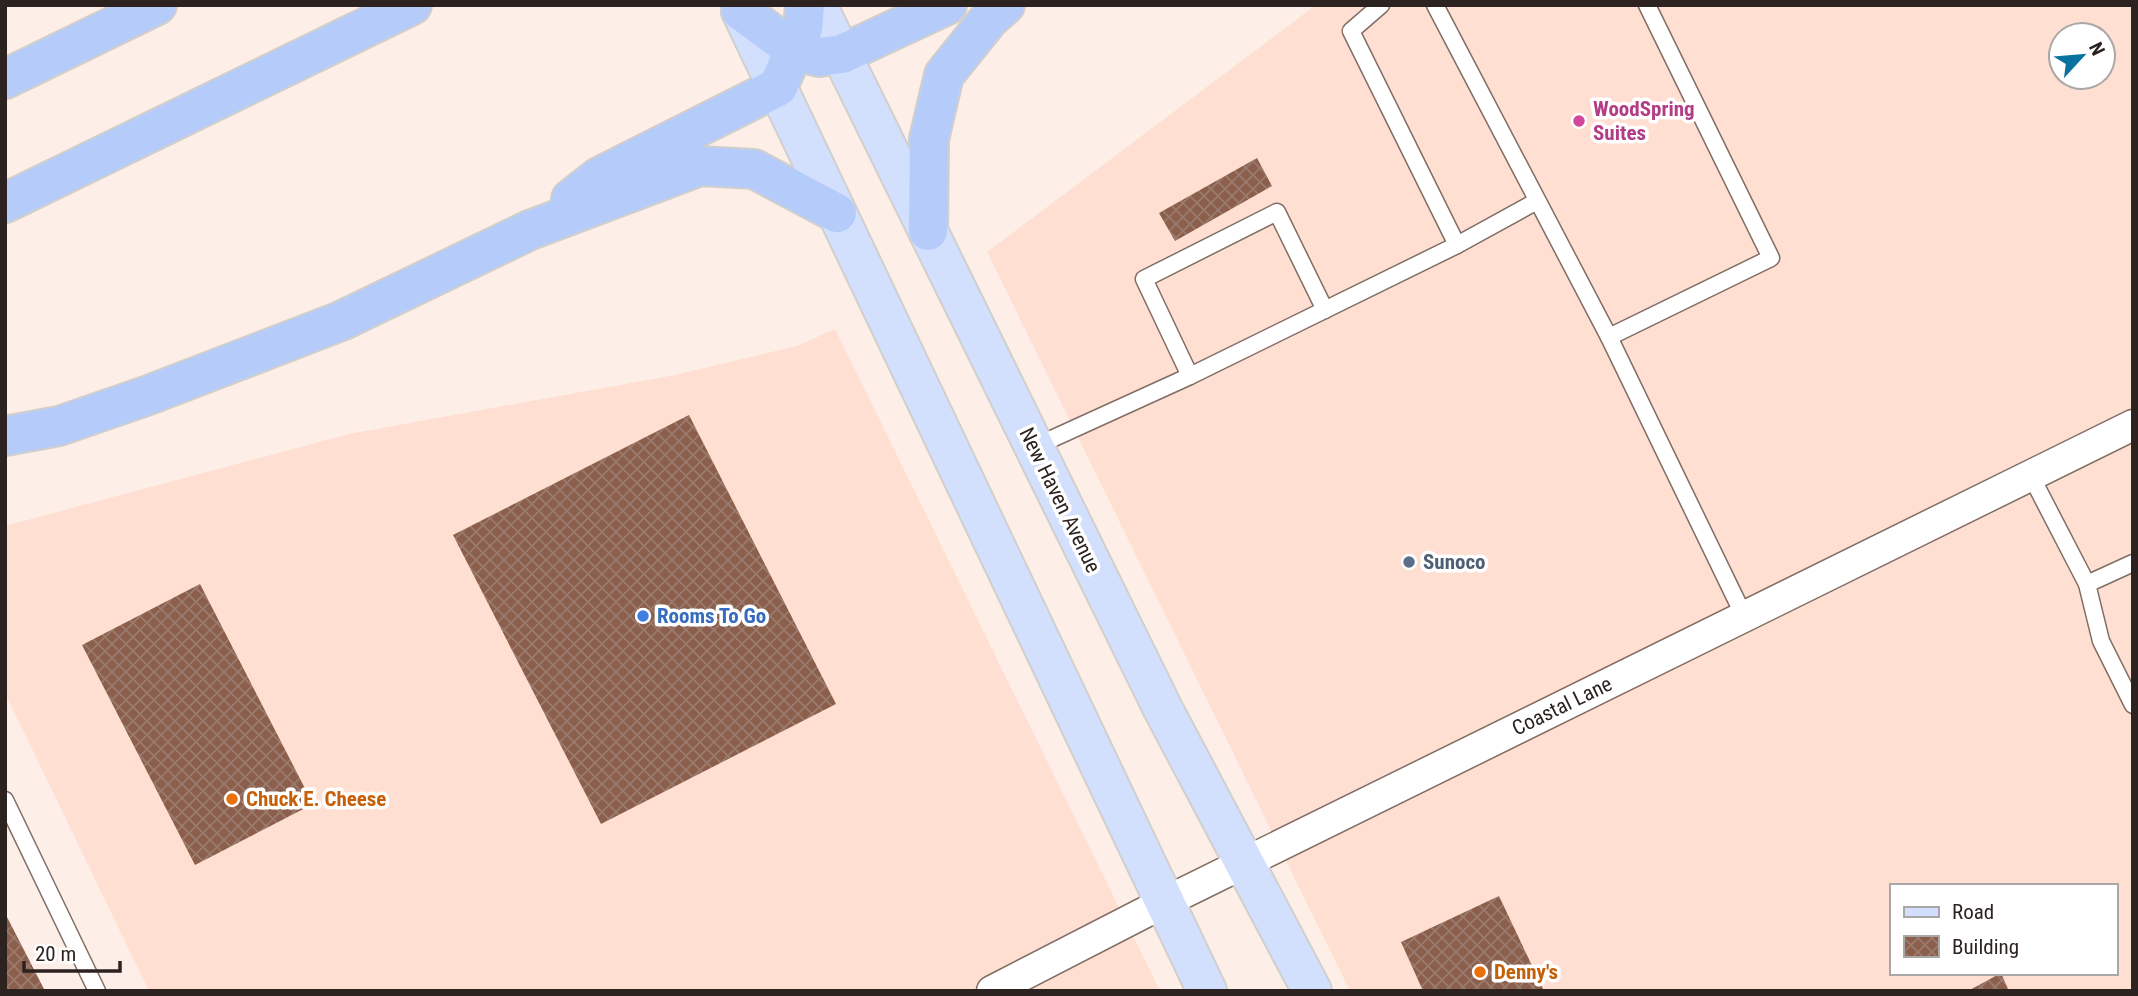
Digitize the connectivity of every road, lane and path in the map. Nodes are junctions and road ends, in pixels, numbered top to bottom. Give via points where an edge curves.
1 (157, 5) edge
2 (412, 5) edge
3 (805, 5) edge
4 (817, 5) edge
5 (947, 5) edge
6 (1005, 5) edge
7 (1381, 5) edge
8 (1435, 5) edge
9 (1647, 5) edge
10 (741, 11) joint
11 (794, 50) junction
12 (842, 54) junction
13 (5, 79) edge
14 (778, 87) junction
15 (1537, 201) junction
16 (5, 203) edge
17 (837, 213) junction
18 (530, 230) junction
19 (929, 231) junction
20 (1457, 245) junction
21 (1325, 310) junction
22 (1609, 337) junction
23 (1190, 376) junction
24 (2133, 425) edge
25 (5, 436) edge
26 (1034, 447) junction
27 (2031, 474) junction
28 (2133, 564) edge
29 (2087, 584) junction
30 (1744, 616) junction
31 (2133, 705) edge
32 (5, 800) edge
33 (1245, 863) junction
34 (1165, 902) junction
35 (97, 991) edge
36 (992, 991) edge
37 (1207, 991) edge
38 (1312, 991) edge

1 - 13 highway
2 - 16 highway
3 - 11 highway via 803,29
4 - 12 main road, New Haven Avenue
5 - 12 highway
6 - 19 highway via 944,75 929,139
7 - 20 lane via 1350,31
8 - 15 lane
9 - 22 lane via 1771,258
10 - 11 highway
10 - 14 main road
11 - 12 highway via 819,57
11 - 14 highway
12 - 19 main road, New Haven Avenue
14 - 17 main road
14 - 18 highway via 599,177
15 - 20 lane
15 - 22 lane
17 - 18 highway via 754,169 700,166
17 - 34 main road
18 - 25 highway via 341,321 59,426
19 - 26 main road, New Haven Avenue
20 - 21 lane
21 - 23 lane
21 - 23 lane via 1277,212 1144,279
22 - 30 lane
23 - 26 lane
24 - 27 street, Coastal Lane
26 - 33 main road, New Haven Avenue
27 - 29 lane
27 - 30 street, Coastal Lane
28 - 29 lane
29 - 31 lane via 2101,641
30 - 33 street, Coastal Lane
32 - 35 lane
33 - 34 street, Coastal Lane
33 - 38 main road, New Haven Avenue
34 - 36 street, Coastal Lane
34 - 37 main road

